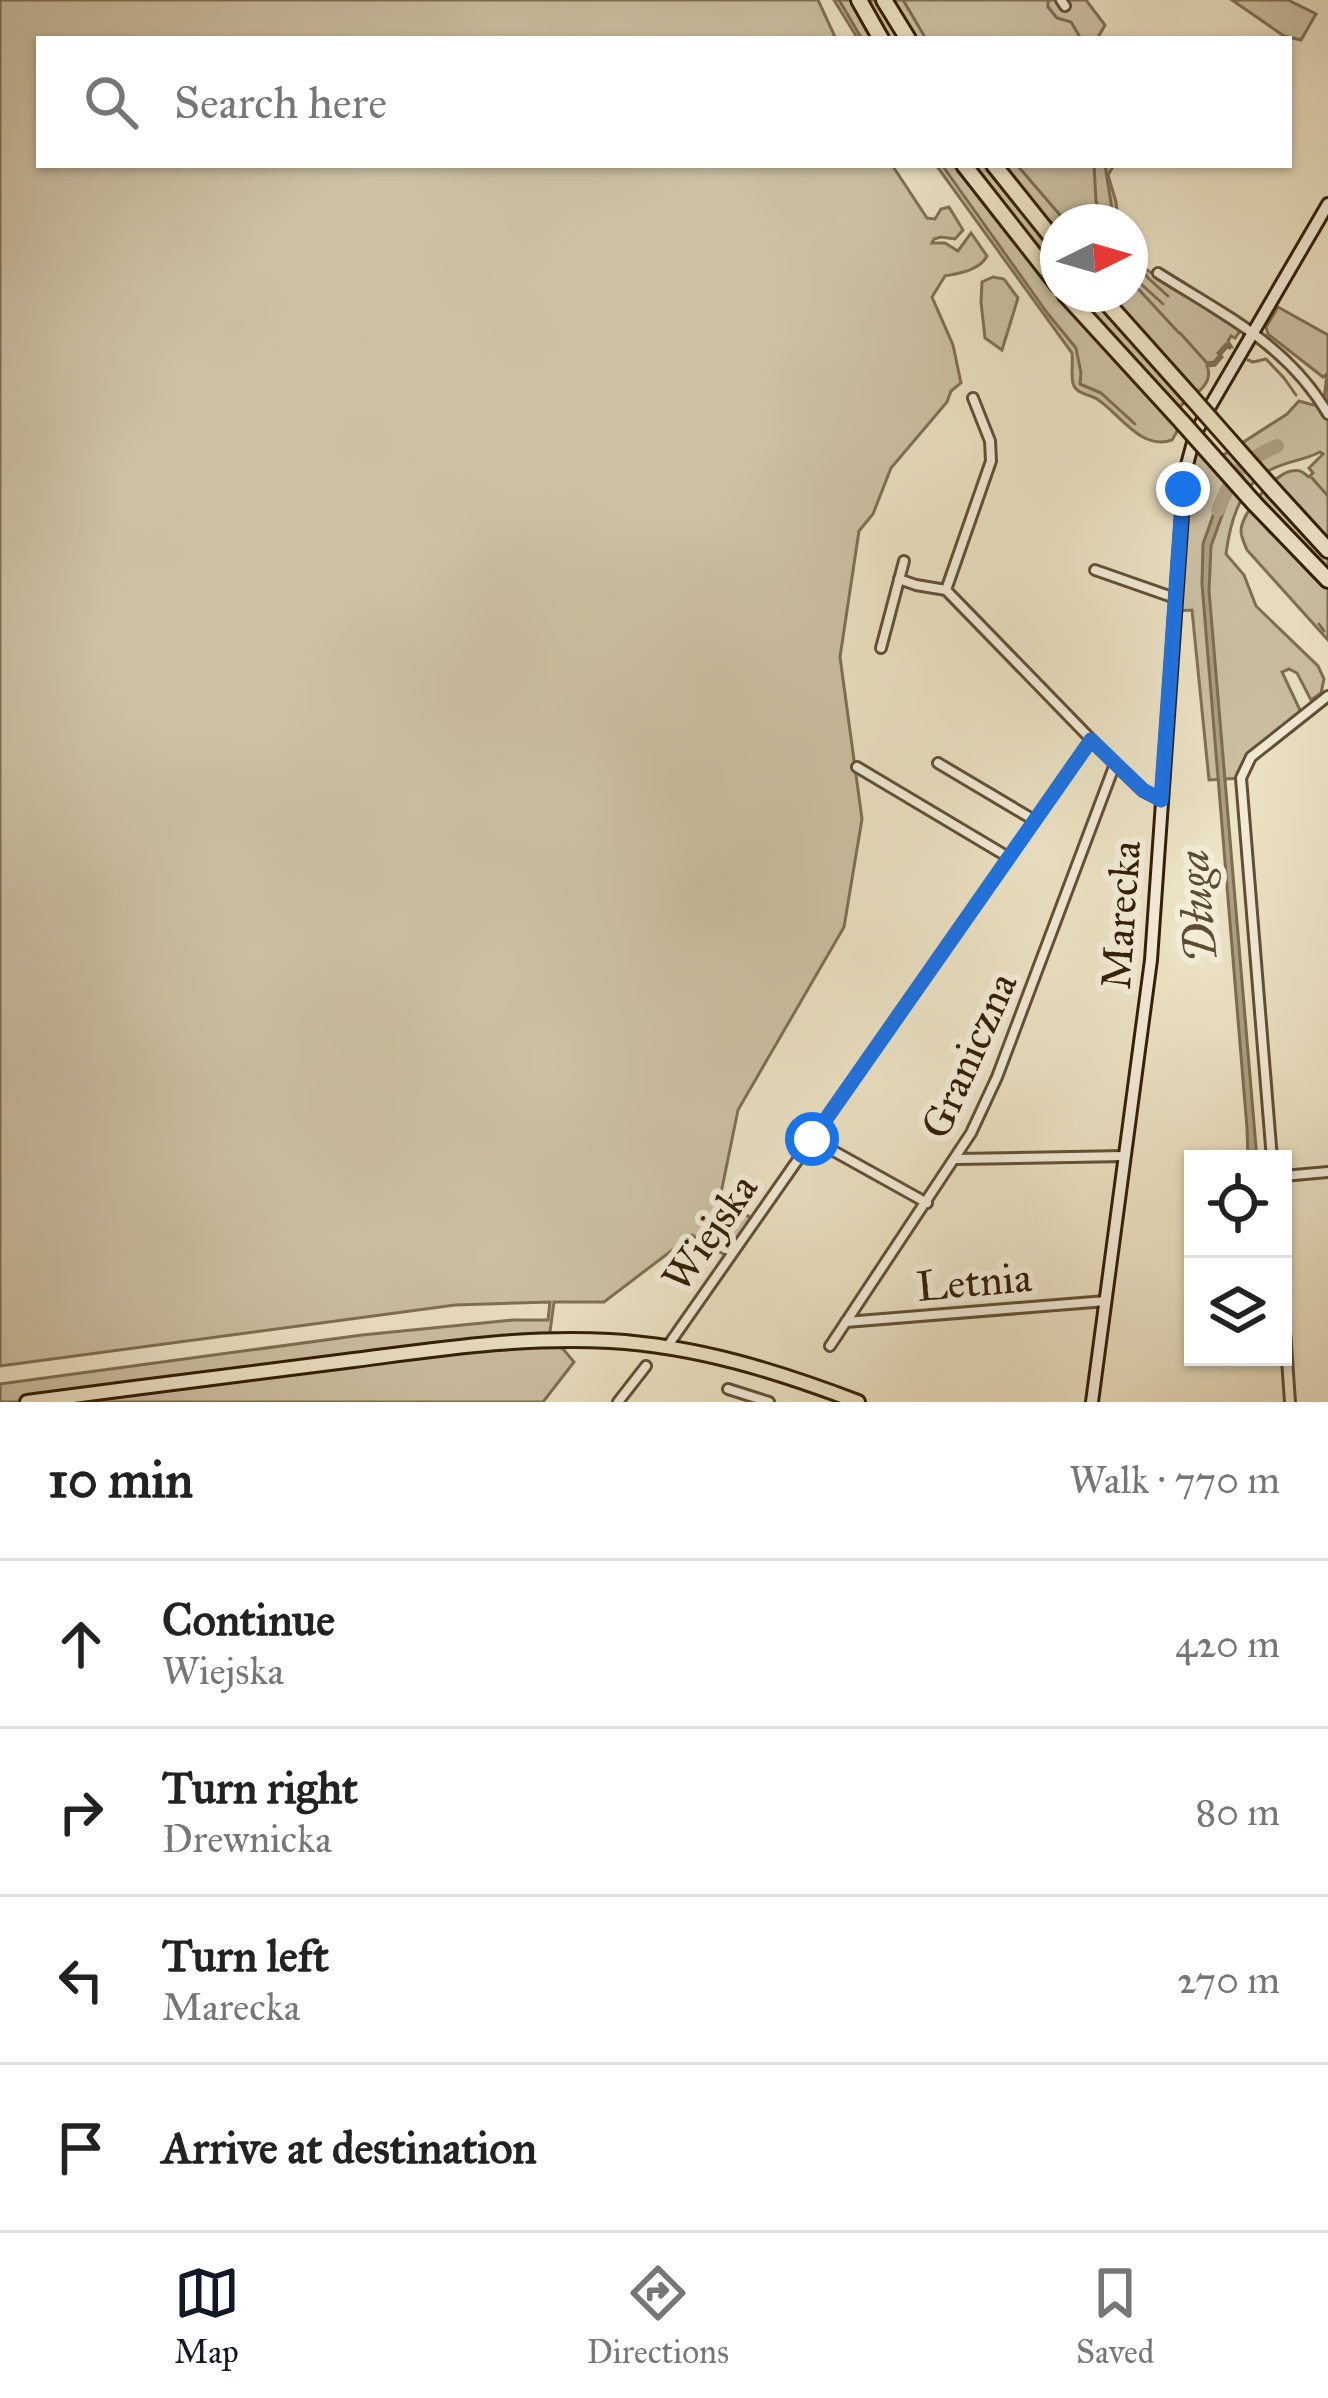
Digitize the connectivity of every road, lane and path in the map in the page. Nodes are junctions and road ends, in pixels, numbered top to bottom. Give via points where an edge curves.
1 (859, 0) edge
2 (884, 0) edge
3 (879, 36) edge
4 (906, 36) edge
5 (966, 168) edge
6 (996, 168) edge
7 (1328, 204) edge
8 (1040, 222) edge
9 (1040, 262) edge
10 (1158, 273) dead end
11 (1082, 312) edge
12 (1115, 312) edge
13 (1253, 333) junction
14 (973, 398) dead end
15 (1328, 414) edge
16 (1328, 550) edge
17 (904, 561) dead end
18 (1095, 570) dead end
19 (899, 579) junction
20 (1328, 580) edge
21 (946, 590) junction
22 (1175, 598) junction
23 (881, 648) dead end
24 (1328, 696) edge
25 (1091, 740) junction
26 (938, 763) dead end
27 (1115, 764) junction
28 (857, 767) dead end
29 (1161, 800) junction
30 (1034, 820) junction
31 (1009, 857) junction
32 (812, 1139) junction
33 (1271, 1150) edge
34 (1125, 1156) junction
35 (957, 1159) junction
36 (1328, 1172) edge
37 (1292, 1175) edge
38 (927, 1203) junction
39 (1106, 1300) junction
40 (846, 1322) junction
41 (830, 1346) dead end
42 (667, 1347) junction
43 (646, 1366) dead end
44 (1288, 1366) edge
45 (728, 1390) dead end
46 (834, 1398) edge
47 (27, 1402) edge
48 (617, 1402) edge
49 (769, 1402) edge
50 (857, 1402) edge
51 (1092, 1402) edge
52 (1291, 1402) edge

1 - 3 highway
2 - 4 highway
5 - 9 highway
6 - 8 highway
7 - 13 street, Marecka
10 - 13 street
11 - 20 highway, bridge
12 - 16 highway, bridge
13 - 15 street via 1305,377
13 - 22 street, Marecka via 1190,449
14 - 21 street via 991,460
17 - 19 street
18 - 22 street
19 - 21 street
19 - 23 street
21 - 25 street
22 - 29 street, Marecka
24 - 33 street via 1251,757 1241,778
25 - 27 street
25 - 30 street, Wiejska
26 - 30 street
27 - 29 street
27 - 35 street, Graniczna via 997,1077
28 - 31 street
29 - 34 street, Marecka via 1151,960
30 - 31 street, Wiejska
31 - 32 street, Wiejska
32 - 38 street
32 - 42 street, Wiejska
34 - 35 street
34 - 39 street, Marecka
35 - 38 street, Graniczna
36 - 37 street
38 - 40 street, Graniczna
39 - 40 street, Letnia
39 - 51 street, Marecka
40 - 41 street, Graniczna
42 - 46 main road via 741,1362
42 - 47 main road via 497,1343
43 - 48 street
44 - 52 street
45 - 49 street
46 - 50 main road

